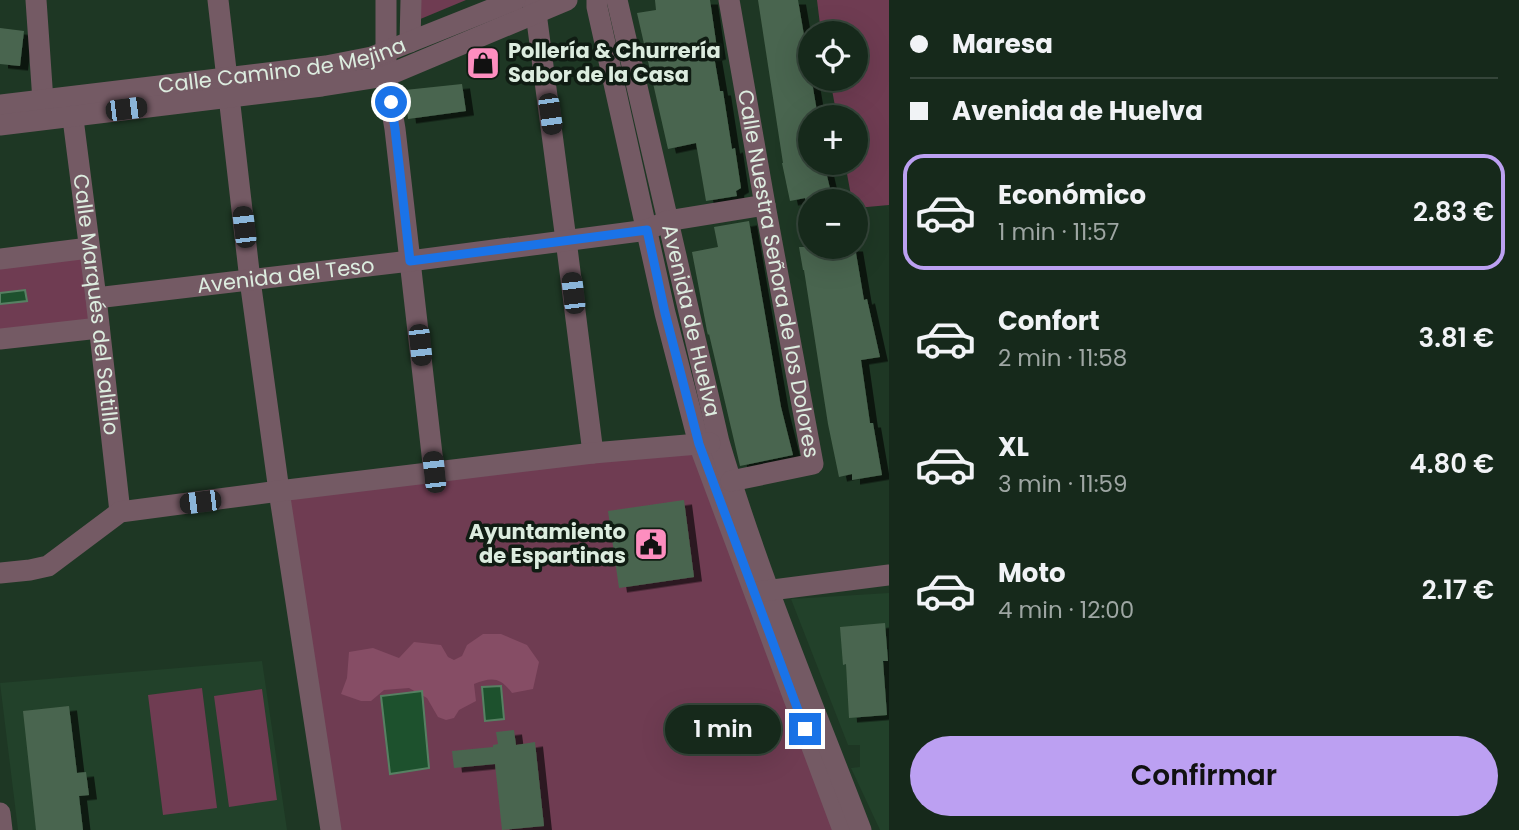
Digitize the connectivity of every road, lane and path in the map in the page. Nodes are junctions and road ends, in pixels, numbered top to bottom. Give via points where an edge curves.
1 (36, 0) edge
2 (218, 0) edge
3 (386, 0) edge
4 (411, 0) edge
5 (515, 0) edge
6 (567, 0) edge
7 (597, 0) edge
8 (617, 0) edge
9 (729, 0) edge
10 (534, 7) edge
11 (410, 43) junction
12 (385, 52) junction
13 (386, 76) junction
14 (228, 87) junction
15 (43, 101) junction
16 (0, 105) edge
17 (71, 107) junction
18 (0, 125) edge
19 (765, 205) junction
20 (667, 221) junction
21 (647, 230) junction
22 (566, 240) junction
23 (89, 248) junction
24 (0, 258) edge
25 (410, 261) junction
26 (250, 280) junction
27 (96, 298) junction
28 (99, 328) junction
29 (0, 339) edge
30 (709, 443) junction
31 (593, 453) junction
32 (434, 472) junction
33 (731, 481) junction
34 (279, 491) junction
35 (120, 512) junction
36 (0, 573) edge
37 (889, 575) edge
38 (761, 591) junction
39 (0, 813) edge
40 (2, 830) edge
41 (331, 830) edge
42 (843, 830) edge
43 (861, 830) edge

1 - 15 street
2 - 14 street
3 - 12 street
4 - 11 street
5 - 11 street, Calle Camino de Mejina
6 - 10 street, Calle Camino de Mejina
7 - 21 street, Avenida de Huelva
8 - 20 street, Avenida de Huelva
9 - 19 street, Calle Nuestra Señora de los Dolores
10 - 13 street, Calle Camino de Mejina
10 - 22 street
11 - 12 street, Calle Camino de Mejina
12 - 13 street
12 - 14 street, Calle Camino de Mejina
13 - 14 street, Calle Camino de Mejina via 322,86
13 - 25 street
14 - 17 street, Calle Camino de Mejina
14 - 26 street
15 - 16 street, Calle Camino de Mejina
15 - 17 street, Calle Camino de Mejina
17 - 18 street, Calle Camino de Mejina
17 - 23 street, Calle Marqués del Saltillo
19 - 20 street, Avenida del Teso
19 - 33 street, Calle Nuestra Señora de los Dolores via 813,464
20 - 21 street, Avenida del Teso
20 - 30 street, Avenida de Huelva
21 - 22 street, Avenida del Teso
21 - 30 street, Avenida de Huelva via 665,313
22 - 25 street, Avenida del Teso
22 - 31 street
23 - 24 street
23 - 27 street, Calle Marqués del Saltillo
25 - 26 street, Avenida del Teso
25 - 32 street
26 - 27 street, Avenida del Teso
26 - 34 street
27 - 28 street, Calle Marqués del Saltillo
28 - 29 street
28 - 35 street, Calle Marqués del Saltillo
30 - 31 street
30 - 33 street, Avenida de Huelva
30 - 38 street, Avenida de Huelva
31 - 32 street
32 - 34 street
33 - 38 street, Avenida de Huelva
34 - 35 street
34 - 41 street
35 - 36 street via 48,566
37 - 38 street
38 - 42 street, Avenida de Huelva
38 - 43 street, Avenida de Huelva
39 - 40 street

